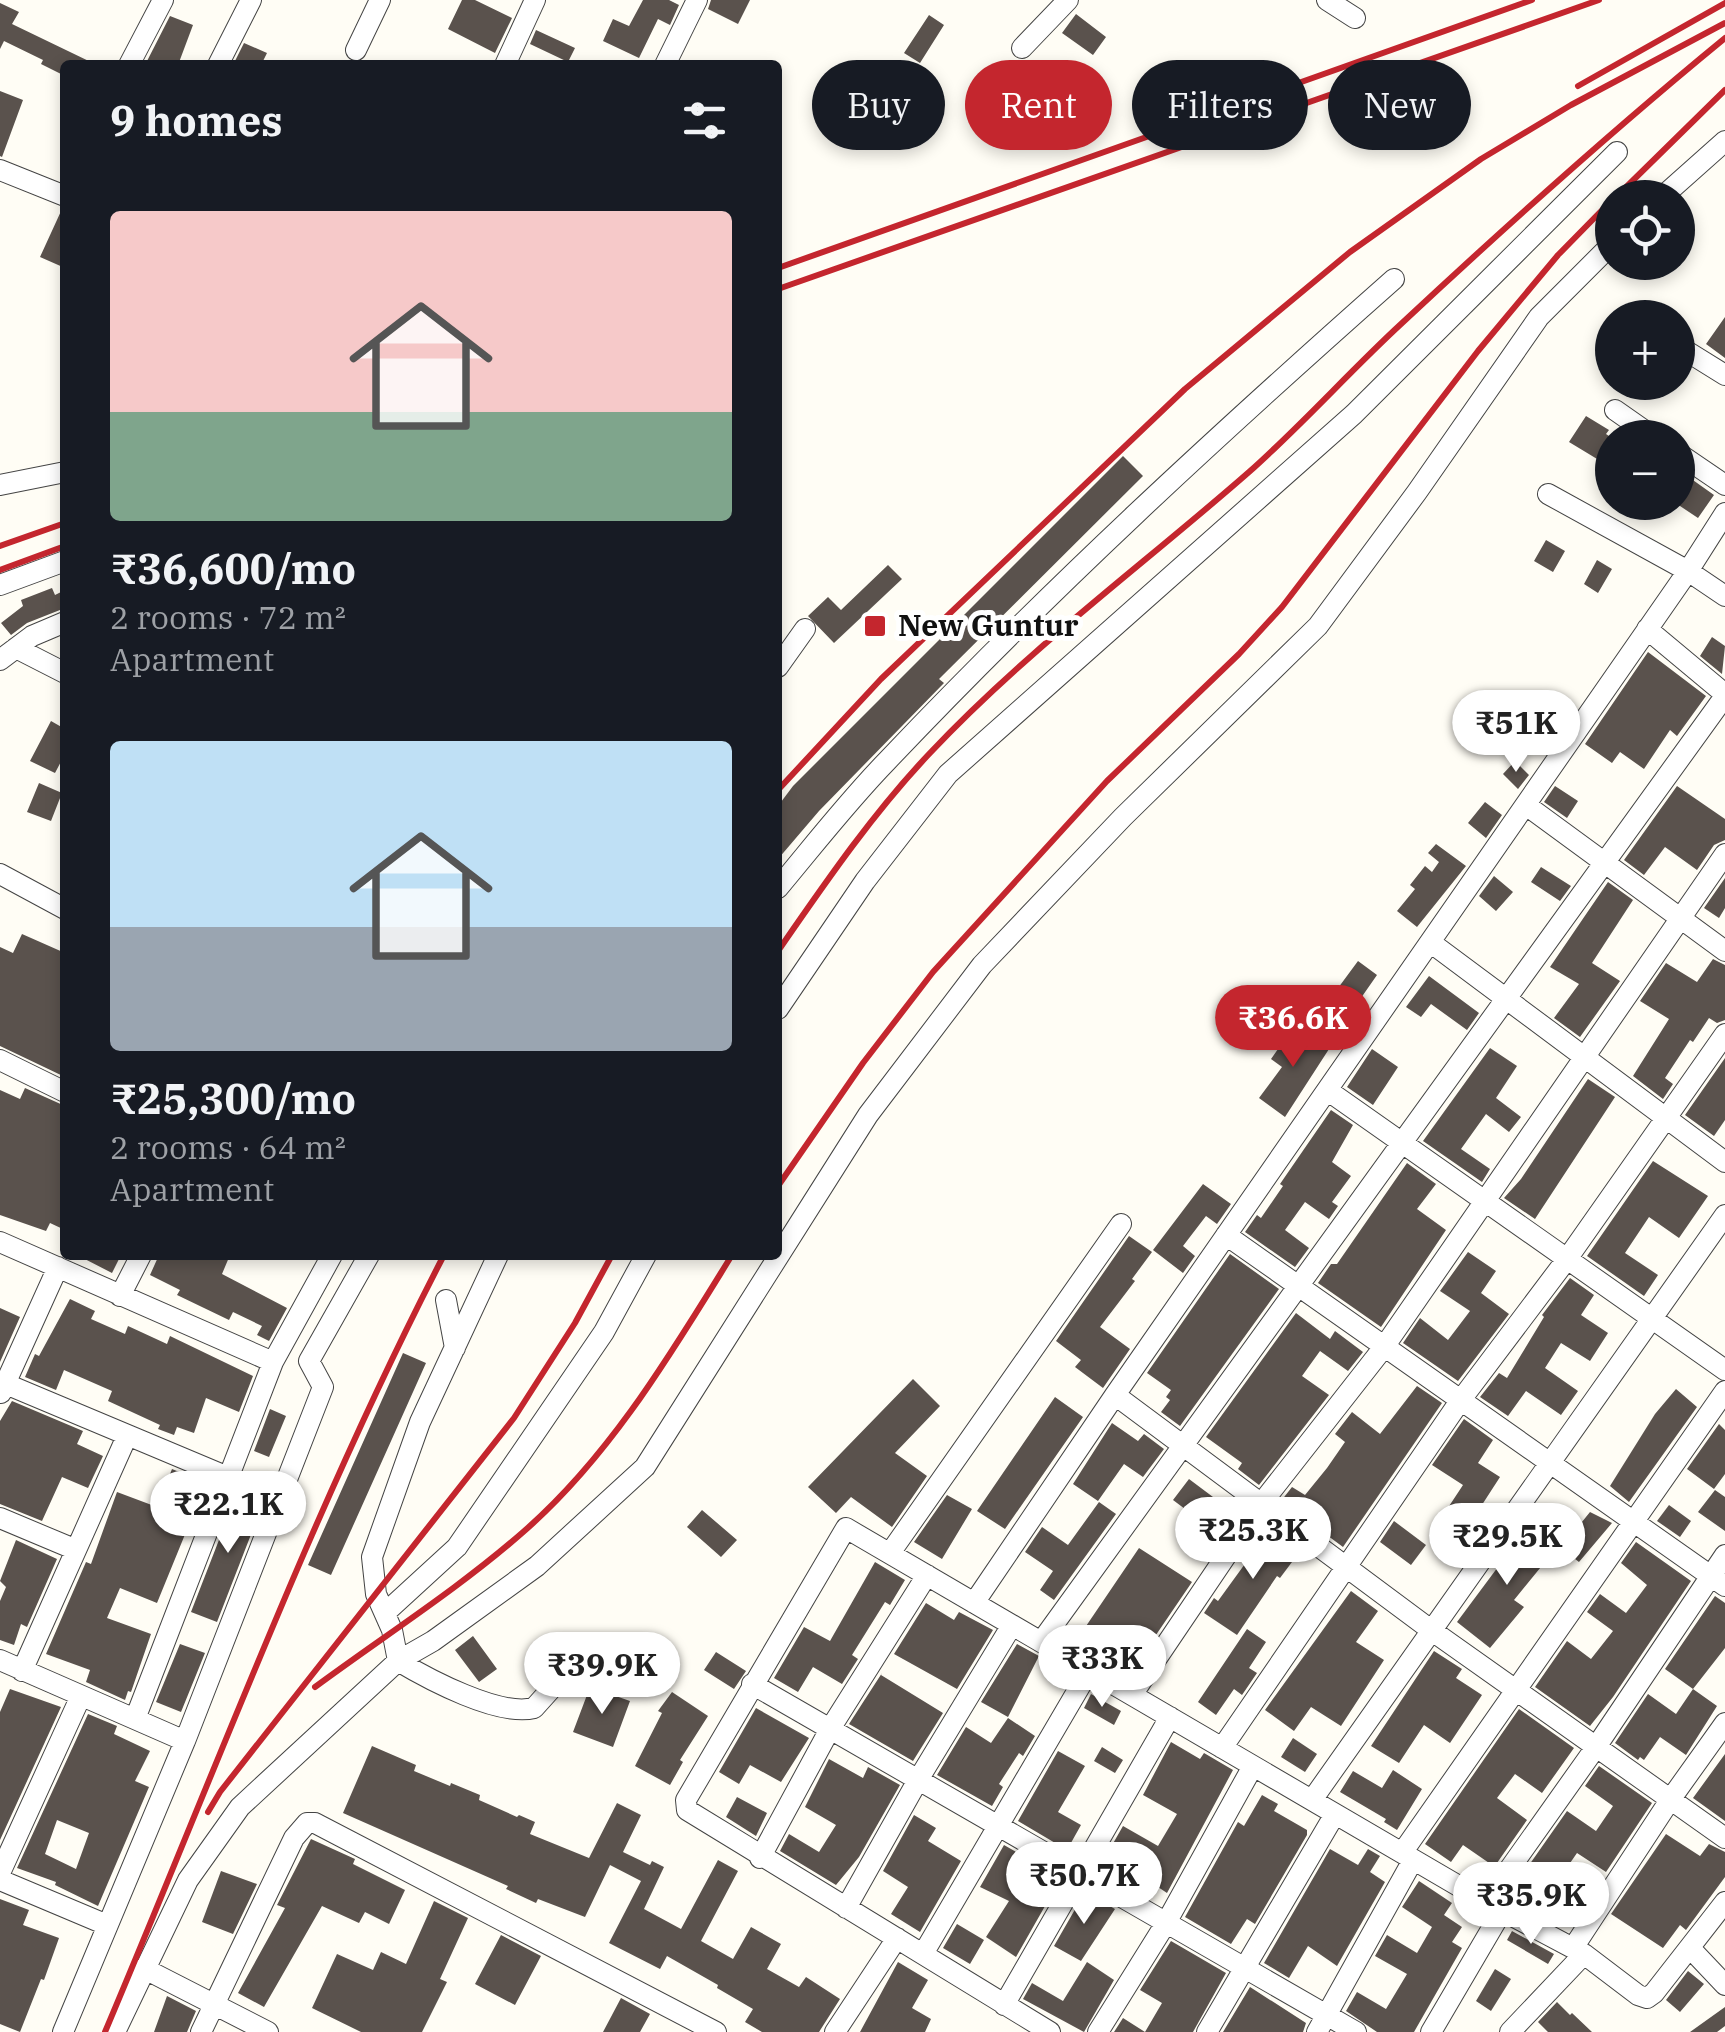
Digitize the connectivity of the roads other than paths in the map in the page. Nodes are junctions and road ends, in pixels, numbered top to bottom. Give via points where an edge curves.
1 (252, 0) edge
2 (380, 0) edge
3 (535, 0) edge
4 (697, 0) edge
5 (1068, 0) edge
6 (1327, 0) edge
7 (158, 2) edge
8 (1355, 18) dead end
9 (1022, 48) dead end
10 (356, 50) dead end
11 (132, 60) edge
12 (221, 60) edge
13 (507, 60) edge
14 (667, 60) edge
15 (1725, 141) edge
16 (1617, 152) dead end
17 (0, 170) edge
18 (1681, 180) edge
19 (60, 194) edge
20 (1595, 261) edge
21 (1394, 278) dead end
22 (1695, 356) edge
23 (1725, 375) edge
24 (1615, 410) dead end
25 (1629, 420) edge
26 (1695, 464) edge
27 (60, 473) edge
28 (0, 485) edge
29 (1725, 485) edge
30 (1548, 494) dead end
31 (1725, 512) edge
32 (60, 563) edge
33 (1688, 570) junction
34 (0, 586) edge
35 (1725, 596) edge
36 (60, 624) edge
37 (1647, 629) junction
38 (805, 630) dead end
39 (8, 654) edge
40 (782, 662) edge
41 (60, 671) edge
42 (1725, 695) edge
43 (1526, 805) junction
44 (1725, 854) edge
45 (1605, 863) junction
46 (0, 874) edge
47 (782, 883) edge
48 (60, 906) edge
49 (1679, 918) junction
50 (1430, 942) junction
51 (1725, 951) edge
52 (1506, 1001) junction
53 (782, 1003) edge
54 (1725, 1034) edge
55 (1584, 1057) junction
56 (0, 1060) edge
57 (60, 1090) edge
58 (1328, 1090) junction
59 (1665, 1119) junction
60 (1403, 1143) junction
61 (1725, 1162) edge
62 (1486, 1202) junction
63 (1725, 1215) edge
64 (1120, 1224) dead end
65 (1226, 1234) junction
66 (0, 1242) edge
67 (782, 1251) edge
68 (1568, 1259) junction
69 (138, 1260) edge
70 (329, 1260) edge
71 (366, 1260) edge
72 (496, 1260) edge
73 (643, 1260) edge
74 (776, 1260) edge
75 (58, 1268) junction
76 (1300, 1288) junction
77 (120, 1296) junction
78 (446, 1300) dead end
79 (1652, 1318) junction
80 (1384, 1347) junction
81 (455, 1348) junction
82 (273, 1362) junction
83 (1725, 1370) edge
84 (3, 1390) edge
85 (1725, 1391) edge
86 (1115, 1394) junction
87 (1460, 1401) junction
88 (127, 1436) junction
89 (1183, 1446) junction
90 (1548, 1464) junction
91 (230, 1478) junction
92 (1261, 1504) junction
93 (0, 1518) edge
94 (1632, 1523) junction
95 (74, 1550) junction
96 (890, 1554) junction
97 (1725, 1555) edge
98 (1346, 1567) junction
99 (927, 1575) junction
100 (1718, 1581) edge
101 (974, 1603) junction
102 (385, 1613) junction
103 (1012, 1625) junction
104 (1431, 1630) junction
105 (1041, 1642) junction
106 (398, 1661) junction
107 (7, 1667) edge
108 (1089, 1670) junction
109 (752, 1684) junction
110 (552, 1688) dead end
111 (1516, 1689) junction
112 (1132, 1695) junction
113 (80, 1698) junction
114 (1170, 1717) junction
115 (135, 1719) junction
116 (1725, 1723) edge
117 (830, 1728) junction
118 (184, 1741) junction
119 (1596, 1747) junction
120 (1222, 1748) junction
121 (1253, 1766) junction
122 (918, 1780) junction
123 (1312, 1800) junction
124 (1670, 1800) junction
125 (1335, 1814) junction
126 (998, 1826) junction
127 (1725, 1838) edge
128 (1408, 1856) junction
129 (760, 1858) junction
130 (1081, 1870) junction
131 (0, 1877) edge
132 (1725, 1902) edge
133 (1494, 1907) junction
134 (846, 1908) junction
135 (1166, 1922) junction
136 (107, 1924) junction
137 (897, 1938) junction
138 (1690, 1948) junction
139 (1578, 1951) junction
140 (924, 1954) junction
141 (143, 1968) junction
142 (1245, 1969) junction
143 (1725, 1985) edge
144 (215, 2004) junction
145 (1004, 2005) junction
146 (1322, 2024) edge
147 (63, 2032) edge
148 (115, 2032) edge
149 (201, 2032) edge
150 (268, 2032) edge
151 (716, 2032) edge
152 (835, 2032) edge
153 (1050, 2032) edge
154 (1098, 2032) edge
155 (1206, 2032) edge
156 (1356, 2032) edge
157 (1431, 2032) edge
158 (1510, 2032) edge

1 - 12 street
2 - 10 street
3 - 13 street
4 - 14 street
5 - 9 street
6 - 8 street
7 - 11 street
15 - 18 street
16 - 53 street via 1354,414 948,774
17 - 19 street
20 - 67 street via 1539,318 1318,626 982,965 868,1115
21 - 47 street via 1215,438 885,762
22 - 23 street
24 - 25 street
26 - 29 street
27 - 28 street
30 - 33 street
31 - 33 street
32 - 34 street
33 - 35 street
33 - 37 street
36 - 39 street
37 - 42 street
37 - 43 street
38 - 40 street
39 - 41 street
42 - 45 street
43 - 45 street
43 - 50 street
44 - 49 street
45 - 49 street
45 - 52 street
46 - 48 street
49 - 51 street
49 - 55 street
50 - 52 street
50 - 58 street
52 - 55 street
52 - 60 street
54 - 59 street
55 - 59 street
55 - 62 street
56 - 57 street
58 - 60 street
58 - 65 street
59 - 61 street
59 - 68 street
60 - 62 street
60 - 76 street
62 - 68 street
62 - 80 street
63 - 79 street
64 - 96 street
65 - 76 street
65 - 86 street
66 - 75 street
68 - 79 street
68 - 87 street
69 - 77 street
70 - 82 street
71 - 118 street via 309,1360 323,1387
72 - 81 street
73 - 102 street via 604,1332 457,1547
74 - 106 street via 645,1467 537,1566
75 - 77 street
75 - 84 street
76 - 80 street
76 - 89 street
77 - 82 street
78 - 81 street
79 - 83 street
79 - 90 street
80 - 87 street
80 - 92 street
81 - 102 street via 420,1422 372,1556
82 - 91 street
84 - 88 street
85 - 94 street
86 - 89 street
86 - 101 street
87 - 90 street
87 - 98 street
88 - 91 street
88 - 95 street
89 - 92 street
89 - 105 street
90 - 94 street
90 - 104 street
91 - 115 street
92 - 98 street
92 - 112 street
93 - 95 street
94 - 100 street
94 - 111 street
95 - 107 street
96 - 99 street
96 - 109 street via 846,1528
97 - 100 street
98 - 104 street
98 - 120 street
99 - 101 street
99 - 117 street
100 - 119 street
101 - 103 street
102 - 106 street
103 - 105 street
103 - 122 street
104 - 111 street
104 - 123 street
105 - 108 street
106 - 110 street via 512,1710 534,1708
106 - 141 street via 240,1807 188,1880
107 - 113 street
108 - 112 street
108 - 126 street
109 - 117 street
109 - 129 street via 685,1805
111 - 119 street
111 - 128 street
112 - 114 street
113 - 115 street
113 - 131 street
114 - 120 street
114 - 130 street
115 - 118 street
116 - 124 street
117 - 122 street
117 - 129 street
118 - 136 street
119 - 124 street
119 - 133 street
120 - 121 street
121 - 123 street
121 - 135 street
122 - 126 street
122 - 134 street
123 - 125 street
124 - 127 street
124 - 139 street
125 - 128 street
125 - 142 street
126 - 130 street
126 - 140 street
128 - 133 street
128 - 146 street
129 - 134 street
130 - 135 street
130 - 145 street
131 - 136 street
132 - 138 street
133 - 139 street
133 - 157 street
134 - 137 street
135 - 142 street
135 - 154 street
136 - 147 street
137 - 140 street
137 - 152 street
138 - 139 street via 1648,1998
138 - 143 street
139 - 158 street
140 - 145 street
141 - 144 street
141 - 148 street
142 - 146 street
142 - 155 street
144 - 149 street
144 - 150 street
144 - 151 street via 294,1838 316,1823
145 - 153 street
146 - 156 street

